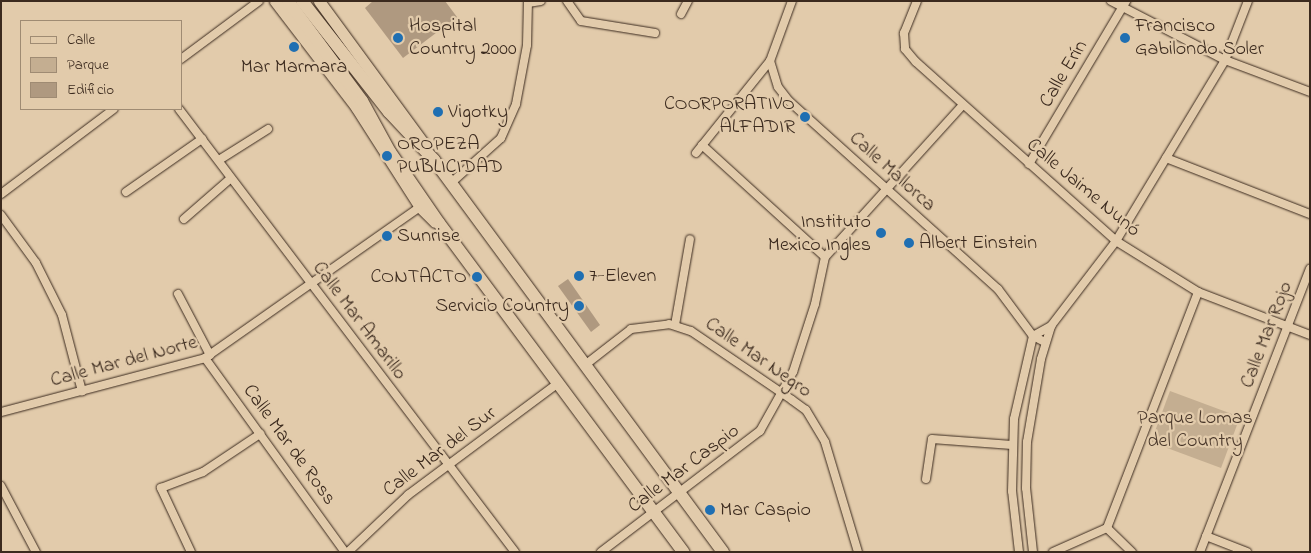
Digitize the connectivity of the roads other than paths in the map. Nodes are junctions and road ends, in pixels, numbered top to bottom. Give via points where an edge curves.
1 (258, 1) edge
2 (275, 1) edge
3 (288, 1) edge
4 (302, 1) edge
5 (319, 1) edge
6 (541, 1) edge
7 (567, 1) edge
8 (688, 1) edge
9 (792, 1) edge
10 (917, 1) edge
11 (1111, 1) edge
12 (1248, 1) edge
13 (528, 2) edge
14 (1125, 5) edge
15 (681, 14) dead end
16 (655, 33) dead end
17 (182, 58) edge
18 (1225, 60) junction
19 (770, 61) junction
20 (1310, 92) edge
21 (963, 105) junction
22 (113, 110) edge
23 (180, 110) edge
24 (268, 129) dead end
25 (202, 139) junction
26 (702, 145) junction
27 (696, 152) dead end
28 (1166, 158) junction
29 (219, 160) junction
30 (434, 160) junction
31 (1029, 164) junction
32 (232, 178) junction
33 (451, 183) junction
34 (886, 190) junction
35 (126, 192) dead end
36 (1, 194) edge
37 (420, 207) junction
38 (1310, 214) edge
39 (1, 215) edge
40 (184, 219) dead end
41 (439, 222) junction
42 (690, 239) dead end
43 (1116, 241) junction
44 (825, 258) junction
45 (1310, 269) edge
46 (312, 286) junction
47 (1198, 292) junction
48 (178, 294) dead end
49 (675, 325) junction
50 (1051, 326) junction
51 (1288, 326) junction
52 (1310, 335) edge
53 (1033, 336) junction
54 (1046, 342) junction
55 (208, 356) junction
56 (585, 365) junction
57 (558, 384) junction
58 (82, 391) junction
59 (783, 393) junction
60 (1, 412) edge
61 (260, 434) junction
62 (1012, 445) junction
63 (449, 465) junction
64 (926, 479) dead end
65 (1, 486) edge
66 (681, 494) junction
67 (654, 512) junction
68 (1107, 528) junction
69 (1206, 536) junction
70 (36, 552) edge
71 (191, 552) edge
72 (347, 552) edge
73 (515, 552) edge
74 (601, 552) edge
75 (682, 552) edge
76 (723, 552) edge
77 (858, 552) edge
78 (1019, 552) edge
79 (1033, 552) edge
80 (1053, 552) edge
81 (1132, 552) edge
82 (1200, 552) edge
83 (1247, 552) edge

1 - 17 street
2 - 37 main road via 356,107
3 - 41 main road via 362,101 390,152
4 - 30 main road via 369,88
5 - 30 main road
6 - 13 street
7 - 16 street via 581,21
8 - 15 street
9 - 19 street
10 - 21 street, Calle Jaime Nunó via 904,33 905,50
11 - 14 street
12 - 18 street
13 - 33 street via 526,45 516,104 501,138
14 - 18 street
14 - 31 street, Calle Erín
18 - 20 street
18 - 28 street
19 - 26 street
19 - 34 street, Calle Mallorca via 778,87 789,101
21 - 31 street, Calle Jaime Nunó
21 - 34 street, Calle Mar Caspio
22 - 36 street
23 - 25 street, Calle Mar Amarillo
24 - 29 street
25 - 29 street, Calle Mar Amarillo
25 - 35 street
26 - 27 street
26 - 44 street
28 - 38 street
28 - 43 street
29 - 32 street, Calle Mar Amarillo
30 - 33 main road
31 - 43 street, Calle Jaime Nunó
32 - 40 street
32 - 46 street, Calle Mar Amarillo
33 - 56 main road
34 - 44 street, Calle Mar Caspio
34 - 53 street, Calle Mallorca via 998,289
37 - 41 main road via 429,219
37 - 46 street, Calle Mar del Norte
39 - 58 street via 36,264 62,315
41 - 57 main road
42 - 49 street
43 - 47 street, Calle Jaime Nunó
43 - 50 street
44 - 59 street, Calle Mar Caspio via 815,304
45 - 51 street, Calle Mar Rojo
46 - 55 street, Calle Mar del Norte
46 - 63 street, Calle Mar Amarillo
47 - 51 street, Calle Jaime Nunó
47 - 68 street
48 - 55 street, Calle Mar de Ross
49 - 56 street, Calle Mar Negro via 631,329
49 - 59 street, Calle Mar Negro via 691,331
50 - 53 street
50 - 54 street
51 - 52 street, Calle Jaime Nunó
51 - 69 street, Calle Mar Rojo
53 - 54 street, Calle Mallorca
53 - 62 street via 1021,377
54 - 79 street via 1028,442 1026,488
55 - 58 street, Calle Mar del Norte
55 - 61 street, Calle Mar de Ross
56 - 66 main road
57 - 63 street, Calle Mar del Sur
57 - 67 main road
58 - 60 street, Calle Mar del Norte
59 - 66 street, Calle Mar Caspio via 760,431
59 - 77 street, Calle Mar Negro via 806,410 825,442
61 - 71 street via 203,472 161,488
61 - 72 street, Calle Mar de Ross
62 - 64 street via 932,439
62 - 78 street via 1012,490
63 - 72 street, Calle Mar del Sur via 382,516
63 - 73 street, Calle Mar Amarillo
65 - 70 street
66 - 67 street, Calle Mar Caspio
66 - 76 main road
67 - 74 street, Calle Mar Caspio
67 - 75 main road
68 - 80 street
68 - 81 street
69 - 82 street, Calle Mar Rojo
69 - 83 street

